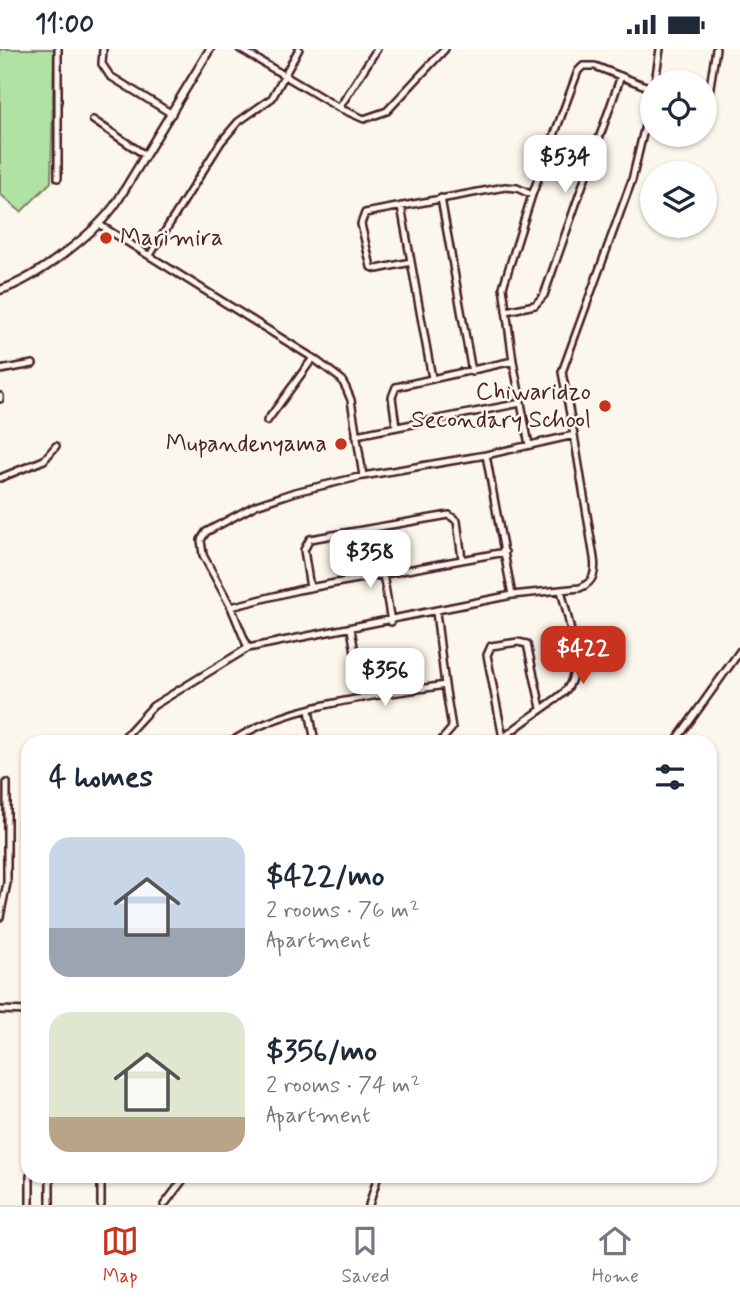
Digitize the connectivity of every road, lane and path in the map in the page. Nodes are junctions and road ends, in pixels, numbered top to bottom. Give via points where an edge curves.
1 (58, 49) edge
2 (103, 49) edge
3 (210, 49) edge
4 (240, 49) edge
5 (299, 49) edge
6 (377, 49) edge
7 (445, 49) edge
8 (660, 49) edge
9 (716, 49) edge
10 (656, 70) edge
11 (713, 70) edge
12 (621, 76) junction
13 (284, 77) junction
14 (640, 84) edge
15 (339, 108) junction
16 (172, 114) junction
17 (93, 120) dead end
18 (640, 146) edge
19 (145, 155) junction
20 (58, 178) dead end
21 (532, 195) junction
22 (441, 198) junction
23 (401, 205) junction
24 (100, 225) junction
25 (150, 255) junction
26 (411, 262) junction
27 (0, 290) edge
28 (506, 311) junction
29 (313, 358) junction
30 (513, 361) junction
31 (33, 364) dead end
32 (0, 370) edge
33 (472, 372) junction
34 (432, 378) junction
35 (521, 403) junction
36 (267, 421) dead end
37 (396, 426) junction
38 (356, 435) junction
39 (574, 435) junction
40 (529, 445) junction
41 (56, 446) dead end
42 (486, 456) junction
43 (363, 475) junction
44 (0, 478) edge
45 (505, 552) junction
46 (462, 559) junction
47 (383, 574) junction
48 (310, 588) junction
49 (561, 590) junction
50 (512, 595) junction
51 (231, 607) junction
52 (436, 612) junction
53 (391, 622) junction
54 (351, 629) junction
55 (248, 648) junction
56 (740, 651) edge
57 (445, 685) junction
58 (363, 698) junction
59 (541, 708) junction
60 (309, 710) junction
61 (126, 735) edge
62 (243, 735) edge
63 (314, 735) edge
64 (446, 735) edge
65 (500, 735) edge
66 (507, 735) edge
67 (680, 735) edge
68 (7, 783) dead end
69 (0, 917) edge
70 (0, 1010) edge
71 (21, 1011) edge
72 (30, 1183) edge
73 (50, 1183) edge
74 (101, 1183) edge
75 (181, 1183) edge
76 (376, 1183) edge
77 (30, 1205) edge
78 (50, 1205) edge
79 (101, 1205) edge
80 (164, 1205) edge
81 (369, 1205) edge

1 - 20 street
2 - 16 street via 102,64 110,76
3 - 16 street
4 - 13 street
5 - 13 street
6 - 15 street
7 - 15 street via 387,110 364,118
8 - 10 street
9 - 11 street
12 - 14 street
12 - 21 street via 589,64 578,71
12 - 28 street via 544,295 535,305
13 - 15 street
13 - 25 street via 272,98 238,122 221,142
16 - 19 street
17 - 19 street
18 - 39 street via 632,180 562,372
19 - 24 street
21 - 22 street via 505,187
21 - 28 street via 503,287
22 - 23 street
22 - 33 street
23 - 26 street
23 - 26 street via 365,213 361,224 371,267
24 - 25 street
24 - 27 street
25 - 29 street
26 - 34 street
28 - 30 street
29 - 36 street
29 - 38 street via 341,379 351,400
30 - 33 street
30 - 35 street
31 - 32 street
33 - 34 street
34 - 37 street via 393,390
35 - 37 street
35 - 40 street
37 - 38 street
38 - 43 street
39 - 40 street
39 - 49 street via 595,567 587,585
40 - 42 street
41 - 44 street via 44,460
42 - 43 street
42 - 45 street
43 - 51 street via 273,499 206,532 201,540 203,555
45 - 46 street
45 - 50 street
46 - 47 street
46 - 48 street via 457,521 449,515 310,539 304,550
47 - 48 street
47 - 53 street
48 - 51 street
49 - 50 street
49 - 59 street via 574,671 564,694
50 - 52 street
51 - 55 street
52 - 53 street
52 - 57 street
53 - 54 street
54 - 55 street
54 - 58 street
55 - 61 street via 153,706
56 - 67 street
57 - 58 street
57 - 64 street via 452,729
58 - 60 street
59 - 65 street via 527,644 491,646 487,655
59 - 66 street
60 - 62 street via 264,722
60 - 63 street
68 - 69 street via 7,883
70 - 71 street
72 - 77 street
73 - 78 street
74 - 79 street
75 - 80 street
76 - 81 street

